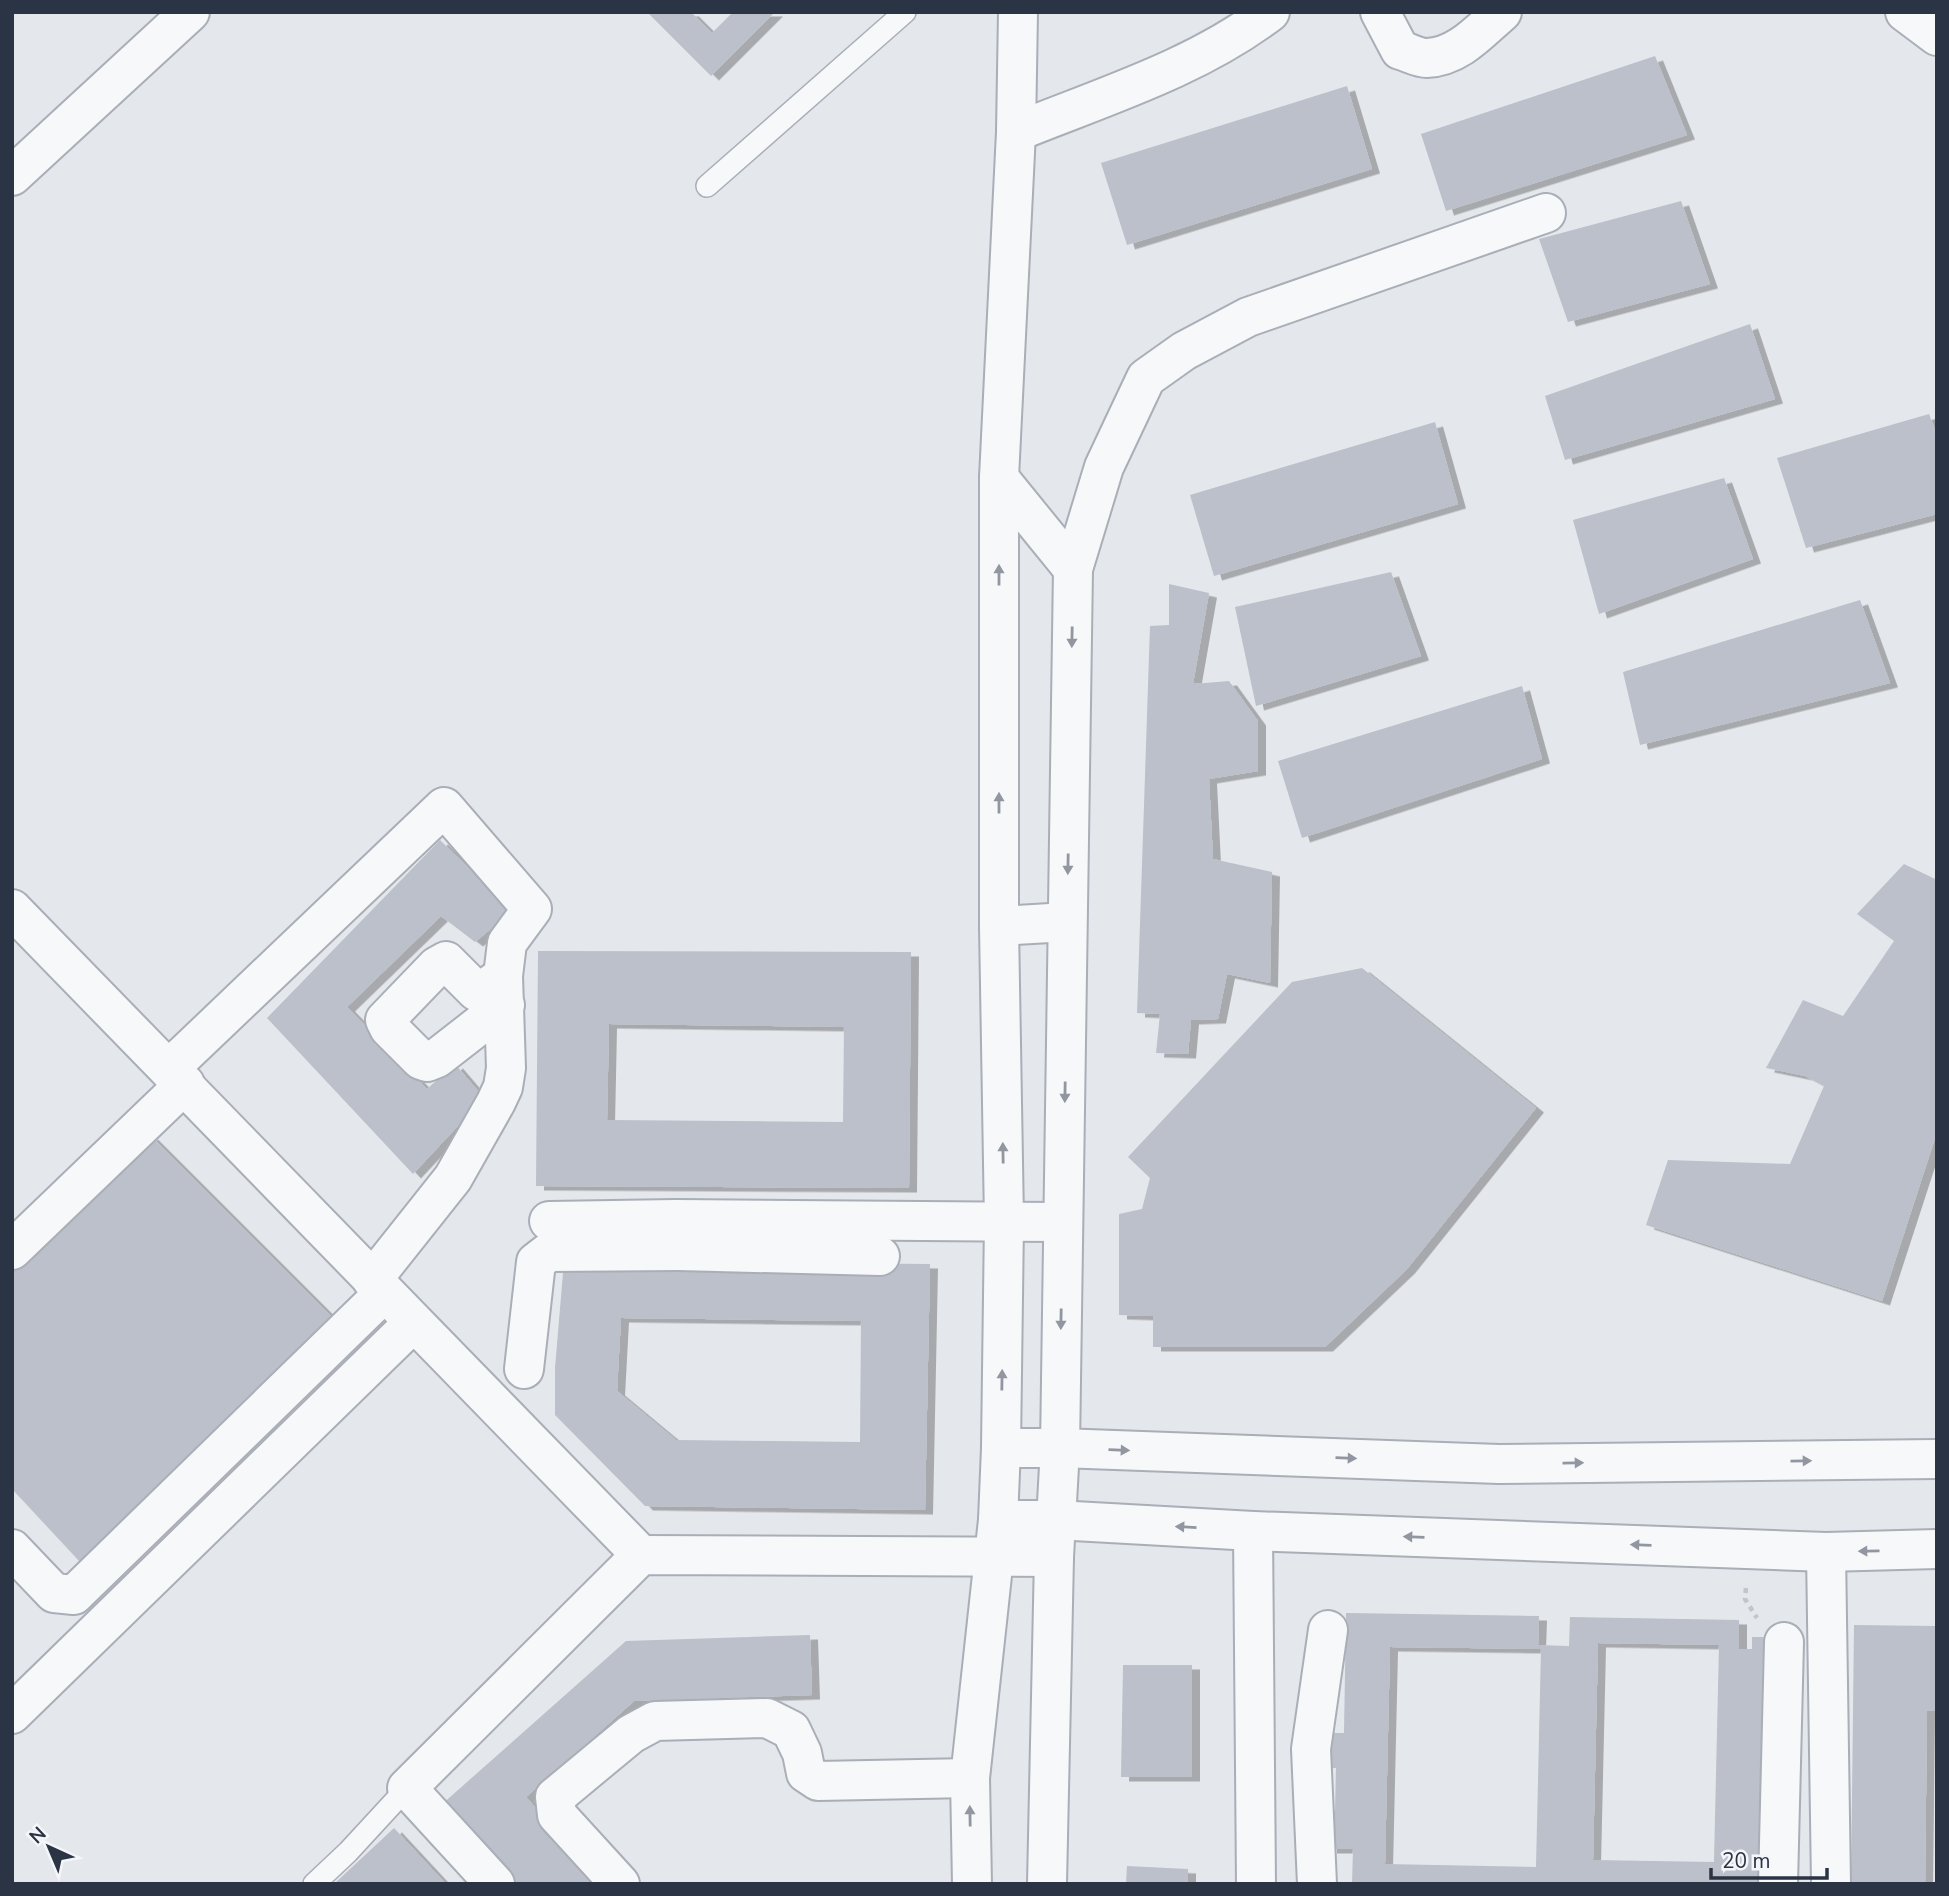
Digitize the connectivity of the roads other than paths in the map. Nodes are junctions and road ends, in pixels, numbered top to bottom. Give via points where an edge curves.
1 (190, 12) edge
2 (905, 12) edge
3 (1018, 12) edge
4 (1270, 12) edge
5 (1380, 12) edge
6 (1502, 12) edge
7 (1905, 12) edge
8 (1937, 36) edge
9 (1016, 132) junction
10 (12, 176) edge
11 (707, 186) dead end
12 (1546, 213) dead end
13 (999, 478) junction
14 (1073, 569) junction
15 (12, 909) edge
16 (1067, 922) junction
17 (999, 926) junction
18 (177, 1077) junction
19 (549, 1221) dead end
20 (1004, 1221) junction
21 (1062, 1222) junction
22 (677, 1235) junction
23 (12, 1250) edge
24 (880, 1256) dead end
25 (378, 1287) junction
26 (413, 1323) junction
27 (524, 1369) dead end
28 (1001, 1448) junction
29 (1060, 1448) junction
30 (1937, 1459) edge
31 (1253, 1531) junction
32 (995, 1538) junction
33 (1055, 1538) junction
34 (12, 1549) edge
35 (1937, 1549) edge
36 (1826, 1552) junction
37 (640, 1555) junction
38 (1328, 1630) dead end
39 (1783, 1642) road end
40 (12, 1714) edge
41 (970, 1777) junction
42 (407, 1788) junction
43 (314, 1884) edge
44 (495, 1884) edge
45 (620, 1884) edge
46 (972, 1884) edge
47 (1047, 1884) edge
48 (1256, 1884) edge
49 (1317, 1884) edge
50 (1777, 1884) edge
51 (1831, 1884) edge

1 - 10 street
2 - 11 lane
3 - 9 street
4 - 9 street via 1240,35 1168,71
5 - 6 street via 1400,50 1425,58 1449,54
7 - 8 street
9 - 13 street
12 - 14 street via 1248,317 1184,351 1146,378 1104,467
13 - 14 street
17 -> 13 street
14 -> 16 street
15 - 18 street
16 - 17 street
16 -> 21 street
20 -> 17 street
18 - 23 street
18 - 25 street
18 - 25 street via 444,807 532,909 507,943 503,1087 453,1178
19 - 22 street
20 - 21 street
20 - 22 street
28 -> 20 street
21 -> 29 street
22 - 24 street
22 - 27 street via 549,1252 536,1262
25 - 26 street
25 - 34 street via 74,1595 54,1593
26 - 37 street
26 - 40 street
28 - 29 street
28 - 32 street
29 -> 30 street via 1499,1464
29 - 33 street
31 -> 33 street
36 -> 31 street
31 - 48 street
32 - 33 street
32 - 37 street
32 - 41 street
33 - 47 street
35 -> 36 street
36 - 51 street
37 - 42 street
38 - 49 street via 1311,1749
39 - 50 street
41 - 45 street via 818,1782 806,1773 790,1730 767,1718 655,1721 631,1734 555,1797 557,1815
46 -> 41 street
42 - 43 lane
42 - 44 street

